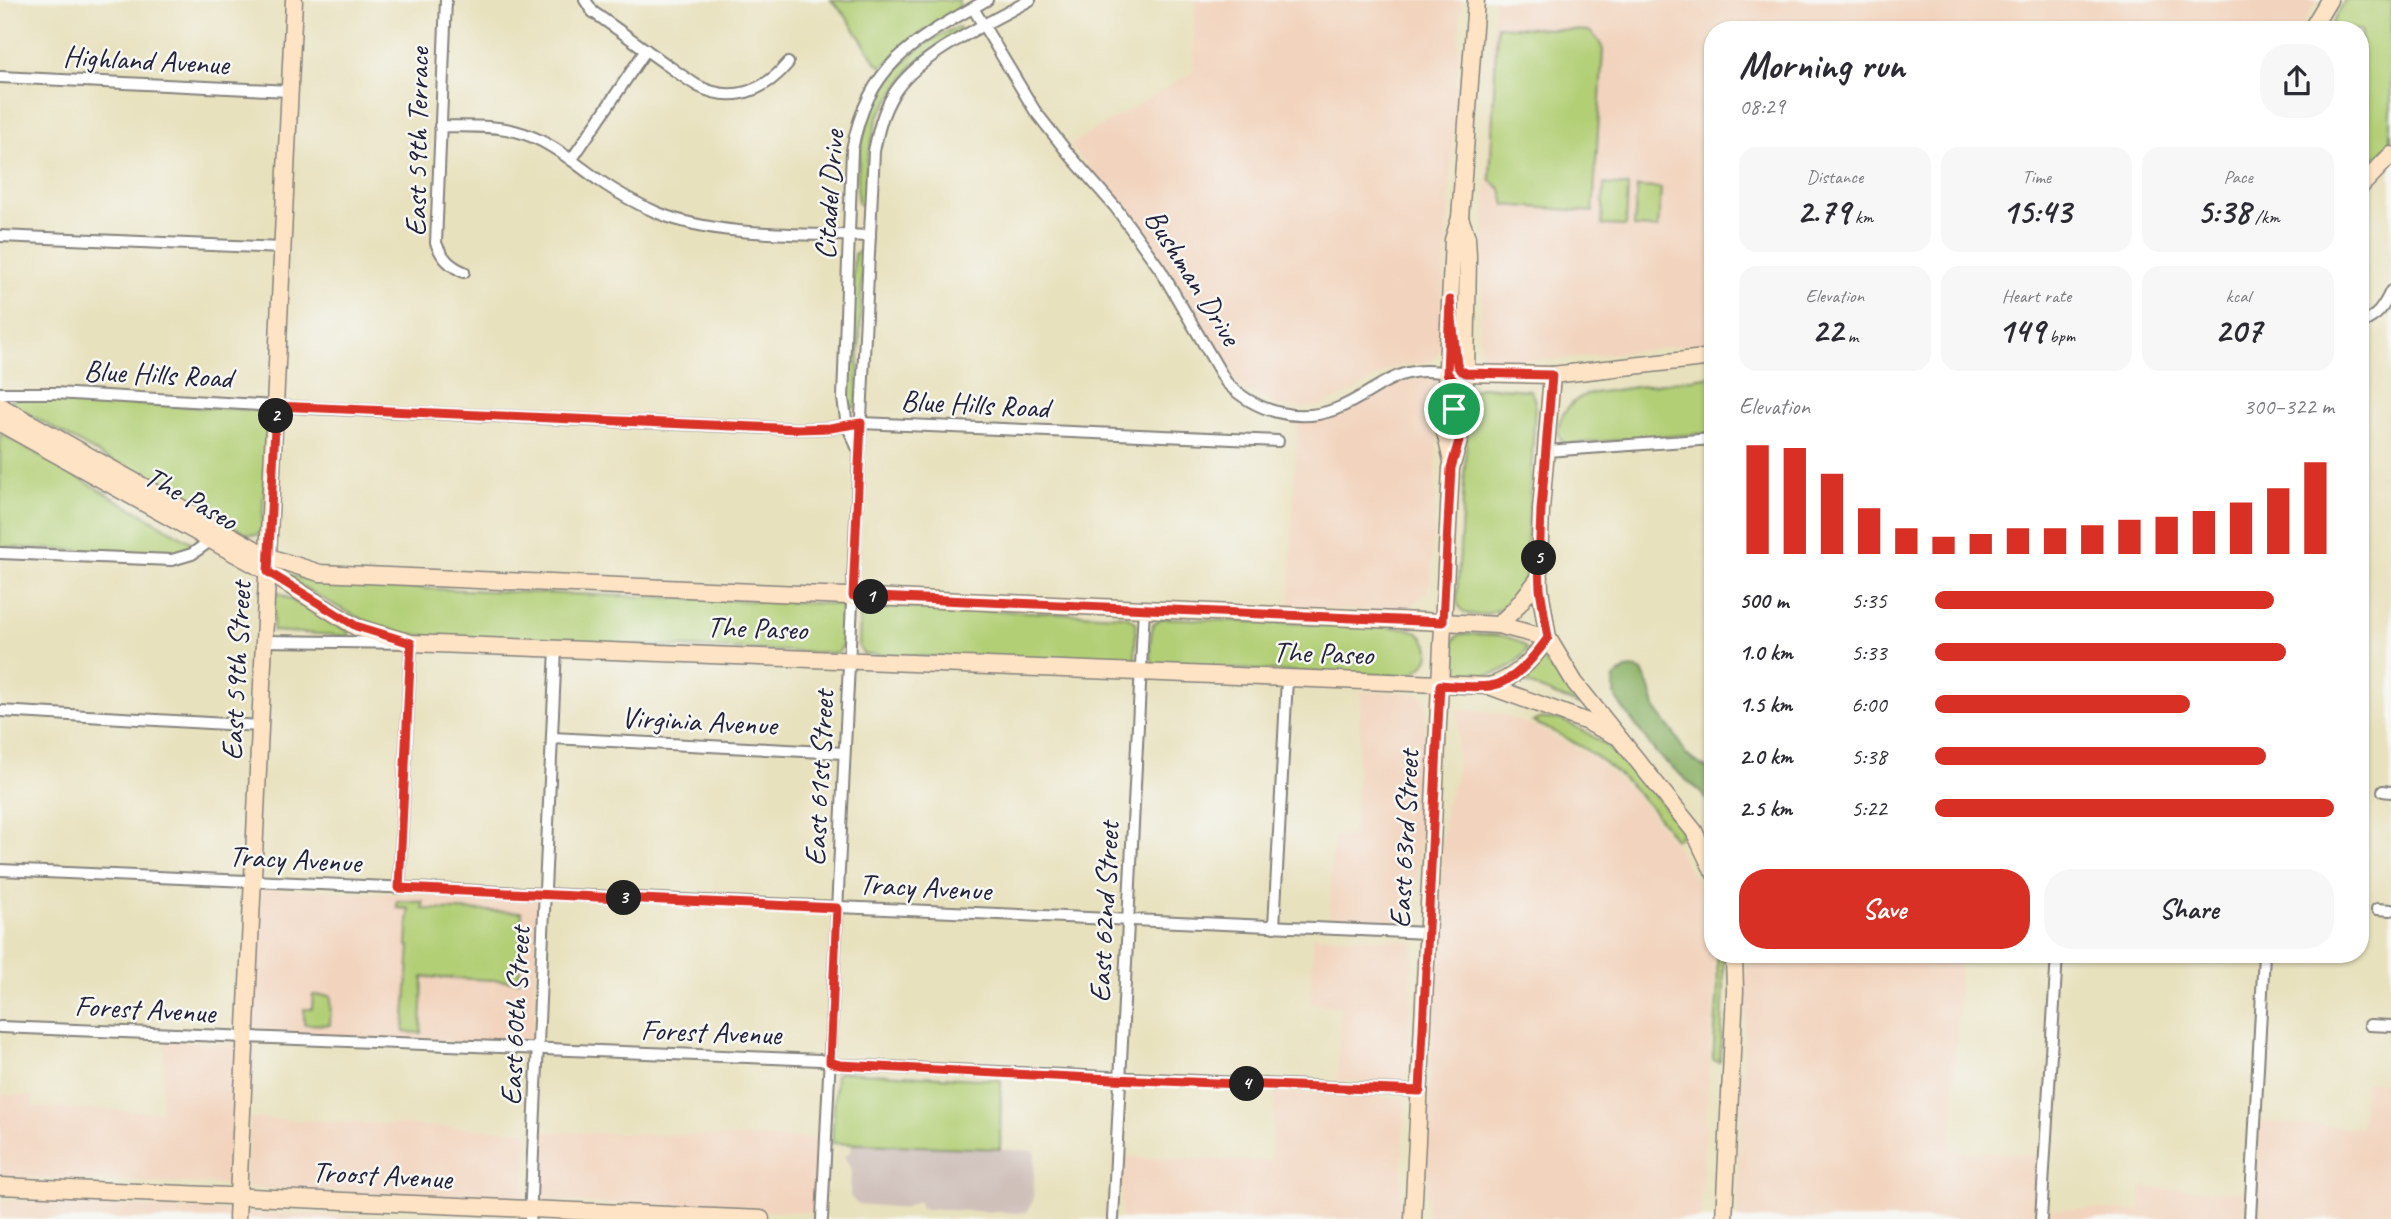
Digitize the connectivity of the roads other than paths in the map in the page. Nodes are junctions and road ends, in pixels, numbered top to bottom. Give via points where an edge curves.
1 (294, 0) edge
2 (446, 0) edge
3 (585, 0) edge
4 (987, 0) edge
5 (1030, 0) edge
6 (1476, 0) edge
7 (2329, 0) edge
8 (973, 8) junction
9 (2316, 21) edge
10 (984, 26) junction
11 (646, 50) junction
12 (788, 63) dead end
13 (0, 77) edge
14 (290, 91) junction
15 (440, 126) junction
16 (2391, 155) edge
17 (572, 159) junction
18 (2369, 178) edge
19 (1460, 218) junction
20 (849, 235) junction
21 (0, 236) edge
22 (870, 236) junction
23 (283, 248) junction
24 (464, 272) dead end
25 (2390, 297) edge
26 (1450, 300) junction
27 (2369, 320) edge
28 (1704, 358) edge
29 (1447, 373) junction
30 (1466, 373) junction
31 (1552, 375) junction
32 (0, 393) edge
33 (0, 405) edge
34 (276, 406) junction
35 (0, 423) edge
36 (861, 423) junction
37 (847, 425) junction
38 (1704, 440) edge
39 (1278, 441) dead end
40 (1459, 441) junction
41 (1547, 451) junction
42 (859, 452) junction
43 (1452, 461) junction
44 (210, 541) junction
45 (0, 553) edge
46 (269, 565) junction
47 (1540, 577) junction
48 (853, 596) junction
49 (1144, 607) junction
50 (1443, 622) junction
51 (1497, 625) junction
52 (1548, 638) junction
53 (265, 641) junction
54 (411, 643) junction
55 (556, 648) junction
56 (849, 660) junction
57 (1140, 672) junction
58 (1287, 679) junction
59 (1440, 685) junction
60 (1489, 686) junction
61 (0, 710) edge
62 (261, 726) junction
63 (1617, 736) junction
64 (552, 738) junction
65 (844, 753) junction
66 (1704, 852) edge
67 (0, 870) edge
68 (254, 882) junction
69 (399, 888) junction
70 (545, 895) junction
71 (837, 908) junction
72 (2377, 909) dead end
73 (2391, 910) edge
74 (1128, 921) junction
75 (1274, 927) junction
76 (1428, 933) junction
77 (1734, 963) edge
78 (2056, 963) edge
79 (2264, 963) edge
80 (2370, 1025) dead end
81 (2391, 1026) edge
82 (0, 1027) edge
83 (246, 1038) junction
84 (538, 1050) junction
85 (830, 1062) junction
86 (1121, 1079) junction
87 (1420, 1091) junction
88 (0, 1186) edge
89 (238, 1196) junction
90 (530, 1214) edge
91 (237, 1219) edge
92 (761, 1219) edge
93 (822, 1219) edge
94 (1114, 1219) edge
95 (1413, 1219) edge
96 (1724, 1219) edge
97 (2041, 1219) edge
98 (2250, 1219) edge

1 - 14 main road, East 59th Street
2 - 15 street, East 59th Terrace
3 - 11 street via 593,12
4 - 8 street, Citadel Drive
5 - 10 street, Citadel Drive
6 - 19 main road, East 63rd Street
7 - 9 main road
8 - 10 street, Bushman Drive
8 - 20 street, Citadel Drive via 908,47 871,92 856,126 852,150
10 - 22 street, Citadel Drive via 933,55 893,94 874,151
10 - 29 street, Bushman Drive via 1035,111 1160,268 1226,383 1238,394 1272,411 1309,415 1338,408 1393,377 1418,371
11 - 12 street via 700,87 726,95 762,88
11 - 17 street
13 - 14 street, Highland Avenue
14 - 23 main road, East 59th Street
15 - 17 street via 515,131
15 - 24 street, East 59th Terrace via 436,243 445,260
16 - 18 main road
17 - 20 street via 627,198 686,222 735,230
19 - 26 main road, East 63rd Street via 1453,240
19 - 30 main road, East 63rd Street via 1468,256
20 - 22 street
20 - 37 street, Citadel Drive via 843,399
21 - 23 street
22 - 36 street, Citadel Drive
23 - 34 main road, East 59th Street
25 - 27 street
26 - 29 main road, East 63rd Street
26 - 30 main road via 1457,365
28 - 31 main road
29 - 40 main road via 1455,389
29 - 43 main road, East 63rd Street via 1444,428
30 - 31 main road
30 - 40 main road, East 63rd Street
31 - 41 main road
32 - 34 street, Blue Hills Road
33 - 46 main road, The Paseo
34 - 37 street, Blue Hills Road via 798,429
34 - 46 main road, East 59th Street
35 - 44 main road, The Paseo
36 - 37 street, Blue Hills Road
36 - 39 street, Blue Hills Road
36 - 42 street, East 61st Street
37 - 42 street, Citadel Drive
38 - 41 street
40 - 43 main road, East 63rd Street
41 - 47 main road
42 - 48 street, East 61st Street
43 - 50 main road, East 63rd Street
44 - 45 street via 192,554 172,560
44 - 46 main road, The Paseo
46 - 48 main road, The Paseo via 320,573
46 - 53 main road, East 59th Street
46 - 54 main road, The Paseo via 356,626
47 - 51 main road
47 - 52 main road
48 - 49 main road, The Paseo
48 - 56 street, East 61st Street
49 - 50 main road, The Paseo
49 - 57 street, East 62nd Street
50 - 51 main road, The Paseo
50 - 59 main road, East 63rd Street
51 - 52 main road, The Paseo
52 - 60 main road, The Paseo via 1505,682
52 - 63 main road via 1575,683
53 - 54 street
53 - 62 main road, East 59th Street
54 - 55 main road, The Paseo
54 - 69 street
55 - 56 main road, The Paseo
55 - 64 street, East 60th Street
56 - 57 main road, The Paseo
56 - 65 street, East 61st Street
57 - 58 main road, The Paseo
57 - 74 street, East 62nd Street
58 - 59 main road, The Paseo
58 - 75 street
59 - 60 main road, The Paseo
59 - 76 main road, East 63rd Street
60 - 63 main road
61 - 62 street
62 - 68 main road, East 59th Street
63 - 66 main road via 1694,831
64 - 65 street, Virginia Avenue
64 - 70 street, East 60th Street
65 - 71 street, East 61st Street
67 - 68 street, Tracy Avenue
68 - 69 street, Tracy Avenue
68 - 83 main road, East 59th Street
69 - 70 street, Tracy Avenue
70 - 71 street, Tracy Avenue
70 - 84 street, East 60th Street
71 - 74 street, Tracy Avenue
71 - 85 street, East 61st Street
72 - 73 street
74 - 75 street, Tracy Avenue
74 - 86 street, East 62nd Street
75 - 76 street, Tracy Avenue
76 - 87 main road, East 63rd Street
77 - 96 main road
78 - 97 street
79 - 98 street
80 - 81 street
82 - 83 street, Forest Avenue
83 - 84 street, Forest Avenue
83 - 89 main road, East 59th Street
84 - 85 street, Forest Avenue
84 - 90 street, East 60th Street
85 - 86 street, Forest Avenue
85 - 93 street, East 61st Street
86 - 87 street, Forest Avenue
86 - 94 street, East 62nd Street
87 - 95 main road, East 63rd Street
88 - 89 main road, Troost Avenue
89 - 90 main road, Troost Avenue
89 - 91 main road, East 59th Street
90 - 92 main road, Troost Avenue

